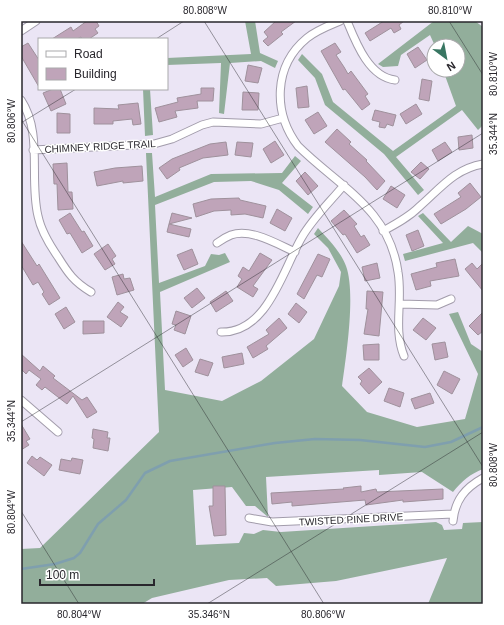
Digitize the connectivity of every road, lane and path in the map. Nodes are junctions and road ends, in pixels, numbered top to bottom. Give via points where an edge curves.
1 (36, 21) edge
2 (340, 21) edge
3 (346, 21) edge
4 (21, 31) edge
5 (395, 80) dead end
6 (21, 100) edge
7 (283, 118) junction
8 (33, 150) junction
9 (483, 164) edge
10 (344, 185) junction
11 (383, 231) junction
12 (217, 243) dead end
13 (295, 252) junction
14 (90, 292) dead end
15 (451, 299) dead end
16 (400, 304) junction
17 (221, 332) dead end
18 (404, 356) dead end
19 (21, 400) edge
20 (58, 432) dead end
21 (483, 478) edge
22 (249, 518) dead end

1 - 4 street
2 - 7 street via 308,37 290,58 280,86 280,108
3 - 5 street via 373,68 384,78
6 - 8 street via 31,125
7 - 8 street, CHIMNEY RIDGE TRAIL via 260,124 213,122 154,144
7 - 10 street via 298,146
8 - 14 street via 40,226 74,281
9 - 11 street via 457,173 414,211
10 - 11 street via 366,205
10 - 13 street via 311,224
11 - 16 street via 398,271
12 - 13 street via 230,235 253,235
13 - 17 street via 276,292 258,314 235,330
15 - 16 street via 437,305
16 - 18 street via 398,340
19 - 20 street
21 - 22 street, TWISTED PINE DRIVE via 461,496 454,506 453,518 272,522

